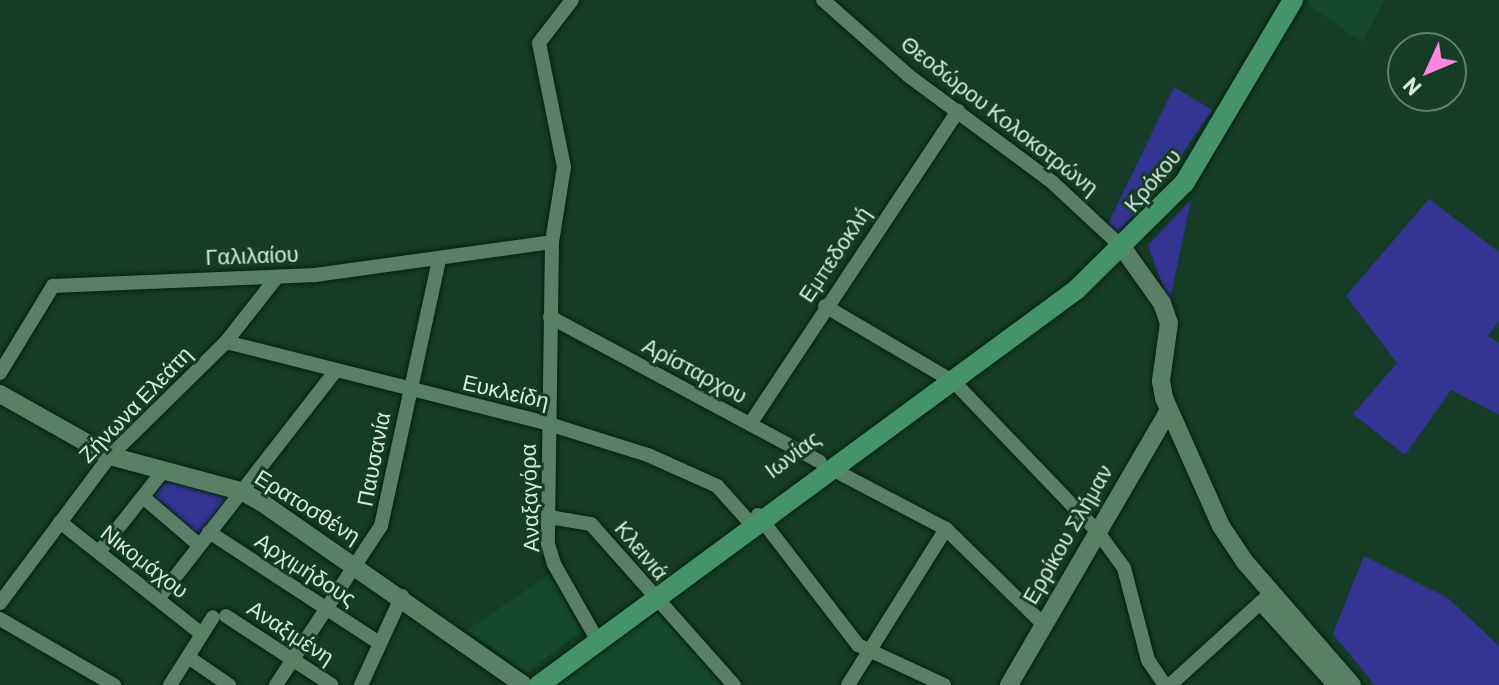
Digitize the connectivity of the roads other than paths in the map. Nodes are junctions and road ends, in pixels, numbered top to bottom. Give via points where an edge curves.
1 (572, 0) edge
2 (823, 0) edge
3 (1293, 0) edge
4 (958, 111) junction
5 (552, 242) junction
6 (1122, 247) junction
7 (439, 260) junction
8 (277, 277) junction
9 (825, 306) junction
10 (550, 317) junction
11 (226, 342) junction
12 (335, 372) junction
13 (0, 373) edge
14 (949, 378) junction
15 (409, 391) junction
16 (0, 394) edge
17 (1169, 410) junction
18 (549, 424) junction
19 (750, 424) junction
20 (110, 456) junction
21 (825, 465) junction
22 (164, 470) junction
23 (241, 491) junction
24 (143, 497) junction
25 (549, 517) junction
26 (755, 519) junction
27 (60, 522) junction
28 (946, 529) junction
29 (1097, 531) junction
30 (209, 532) junction
31 (199, 545) junction
32 (99, 552) junction
33 (355, 564) junction
34 (402, 596) junction
35 (652, 597) junction
36 (1266, 598) junction
37 (158, 599) junction
38 (0, 603) edge
39 (326, 608) junction
40 (0, 619) edge
41 (1043, 624) junction
42 (202, 634) junction
43 (596, 638) junction
44 (379, 643) junction
45 (869, 653) junction
46 (188, 657) junction
47 (293, 659) junction
48 (114, 685) edge
49 (170, 685) edge
50 (229, 685) edge
51 (276, 685) edge
52 (332, 685) edge
53 (361, 685) edge
54 (523, 685) edge
55 (539, 685) edge
56 (734, 685) edge
57 (848, 685) edge
58 (944, 685) edge
59 (1009, 685) edge
60 (1168, 685) edge
61 (1334, 685) edge
62 (1352, 685) edge

1 - 5 street, Αναξαγόρα via 539,43 564,167
2 - 4 street, Θεοδώρου Κολοκοτρώνη
3 - 6 main road, Κρόκου via 1213,140 1174,196
4 - 6 street, Θεοδώρου Κολοκοτρώνη via 1052,182
4 - 9 street, Εμπεδοκλή
5 - 7 street, Γαλιλαίου
5 - 10 street, Αναξαγόρα
6 - 14 main road, Ιωνίας via 1060,288
6 - 17 street, Θεοδώρου Κολοκοτρώνη via 1150,281 1169,323 1161,381
7 - 8 street, Γαλιλαίου
7 - 15 street, Παυσανία
8 - 11 street, Ζήνωνα Ελεάτη
8 - 13 street, Γαλιλαίου via 53,286
9 - 14 street
9 - 19 street, Εμπεδοκλή
10 - 18 street, Αναξαγόρα
10 - 19 street, Αρίσταρχου
11 - 12 street, Ευκλείδη
11 - 20 street, Ζήνωνα Ελεάτη
12 - 15 street, Ευκλείδη
12 - 23 street
14 - 21 main road, Ιωνίας
14 - 29 street
15 - 18 street, Ευκλείδη
15 - 33 street, Παυσανία via 385,516
16 - 20 street, Ερατοσθένη
17 - 29 street, Ερρίκου Σλήμαν
17 - 36 street, Θεοδώρου Κολοκοτρώνη via 1221,526
18 - 25 street, Αναξαγόρα
18 - 26 street, Ευκλείδη via 699,476
19 - 21 street, Αρίσταρχου
20 - 22 street, Ερατοσθένη
20 - 27 street, Ζήνωνα Ελεάτη
21 - 26 main road, Ιωνίας
21 - 28 street, Αρίσταρχου
22 - 23 street, Ερατοσθένη
22 - 24 street
23 - 30 street
23 - 33 street, Ερατοσθένη
24 - 31 street
24 - 32 street
25 - 35 street, Κλεινιά via 591,524
25 - 43 street, Αναξαγόρα via 549,555
26 - 35 main road, Ιωνίας
26 - 45 street, Ευκλείδη
27 - 32 street, Νικομάχου
27 - 38 street, Ζήνωνα Ελεάτη
28 - 41 street, Αρίσταρχου
28 - 45 street
29 - 41 street, Ερρίκου Σλήμαν
29 - 60 street via 1124,568 1148,660
30 - 31 street
30 - 39 street, Αρχιμήδους
31 - 37 street
32 - 37 street, Νικομάχου
33 - 34 street, Ερατοσθένη
33 - 39 street, Παυσανία
34 - 44 street
34 - 54 street, Ερατοσθένη
35 - 43 main road, Ιωνίας
35 - 56 street, Κλεινιά
36 - 60 street
36 - 61 street
36 - 62 street, Θεοδώρου Κολοκοτρώνη
37 - 42 street, Νικομάχου
39 - 44 street, Αρχιμήδους
39 - 47 street, Παυσανία
40 - 48 street
41 - 59 street, Ερρίκου Σλήμαν
42 - 46 street
42 - 47 street, Αναξιμένη via 220,617
43 - 54 main road, Ιωνίας
43 - 55 main road, Ιωνίας
44 - 53 street
45 - 57 street
45 - 58 street
46 - 49 street
46 - 50 street
47 - 51 street, Παυσανία
47 - 52 street, Αναξιμένη

